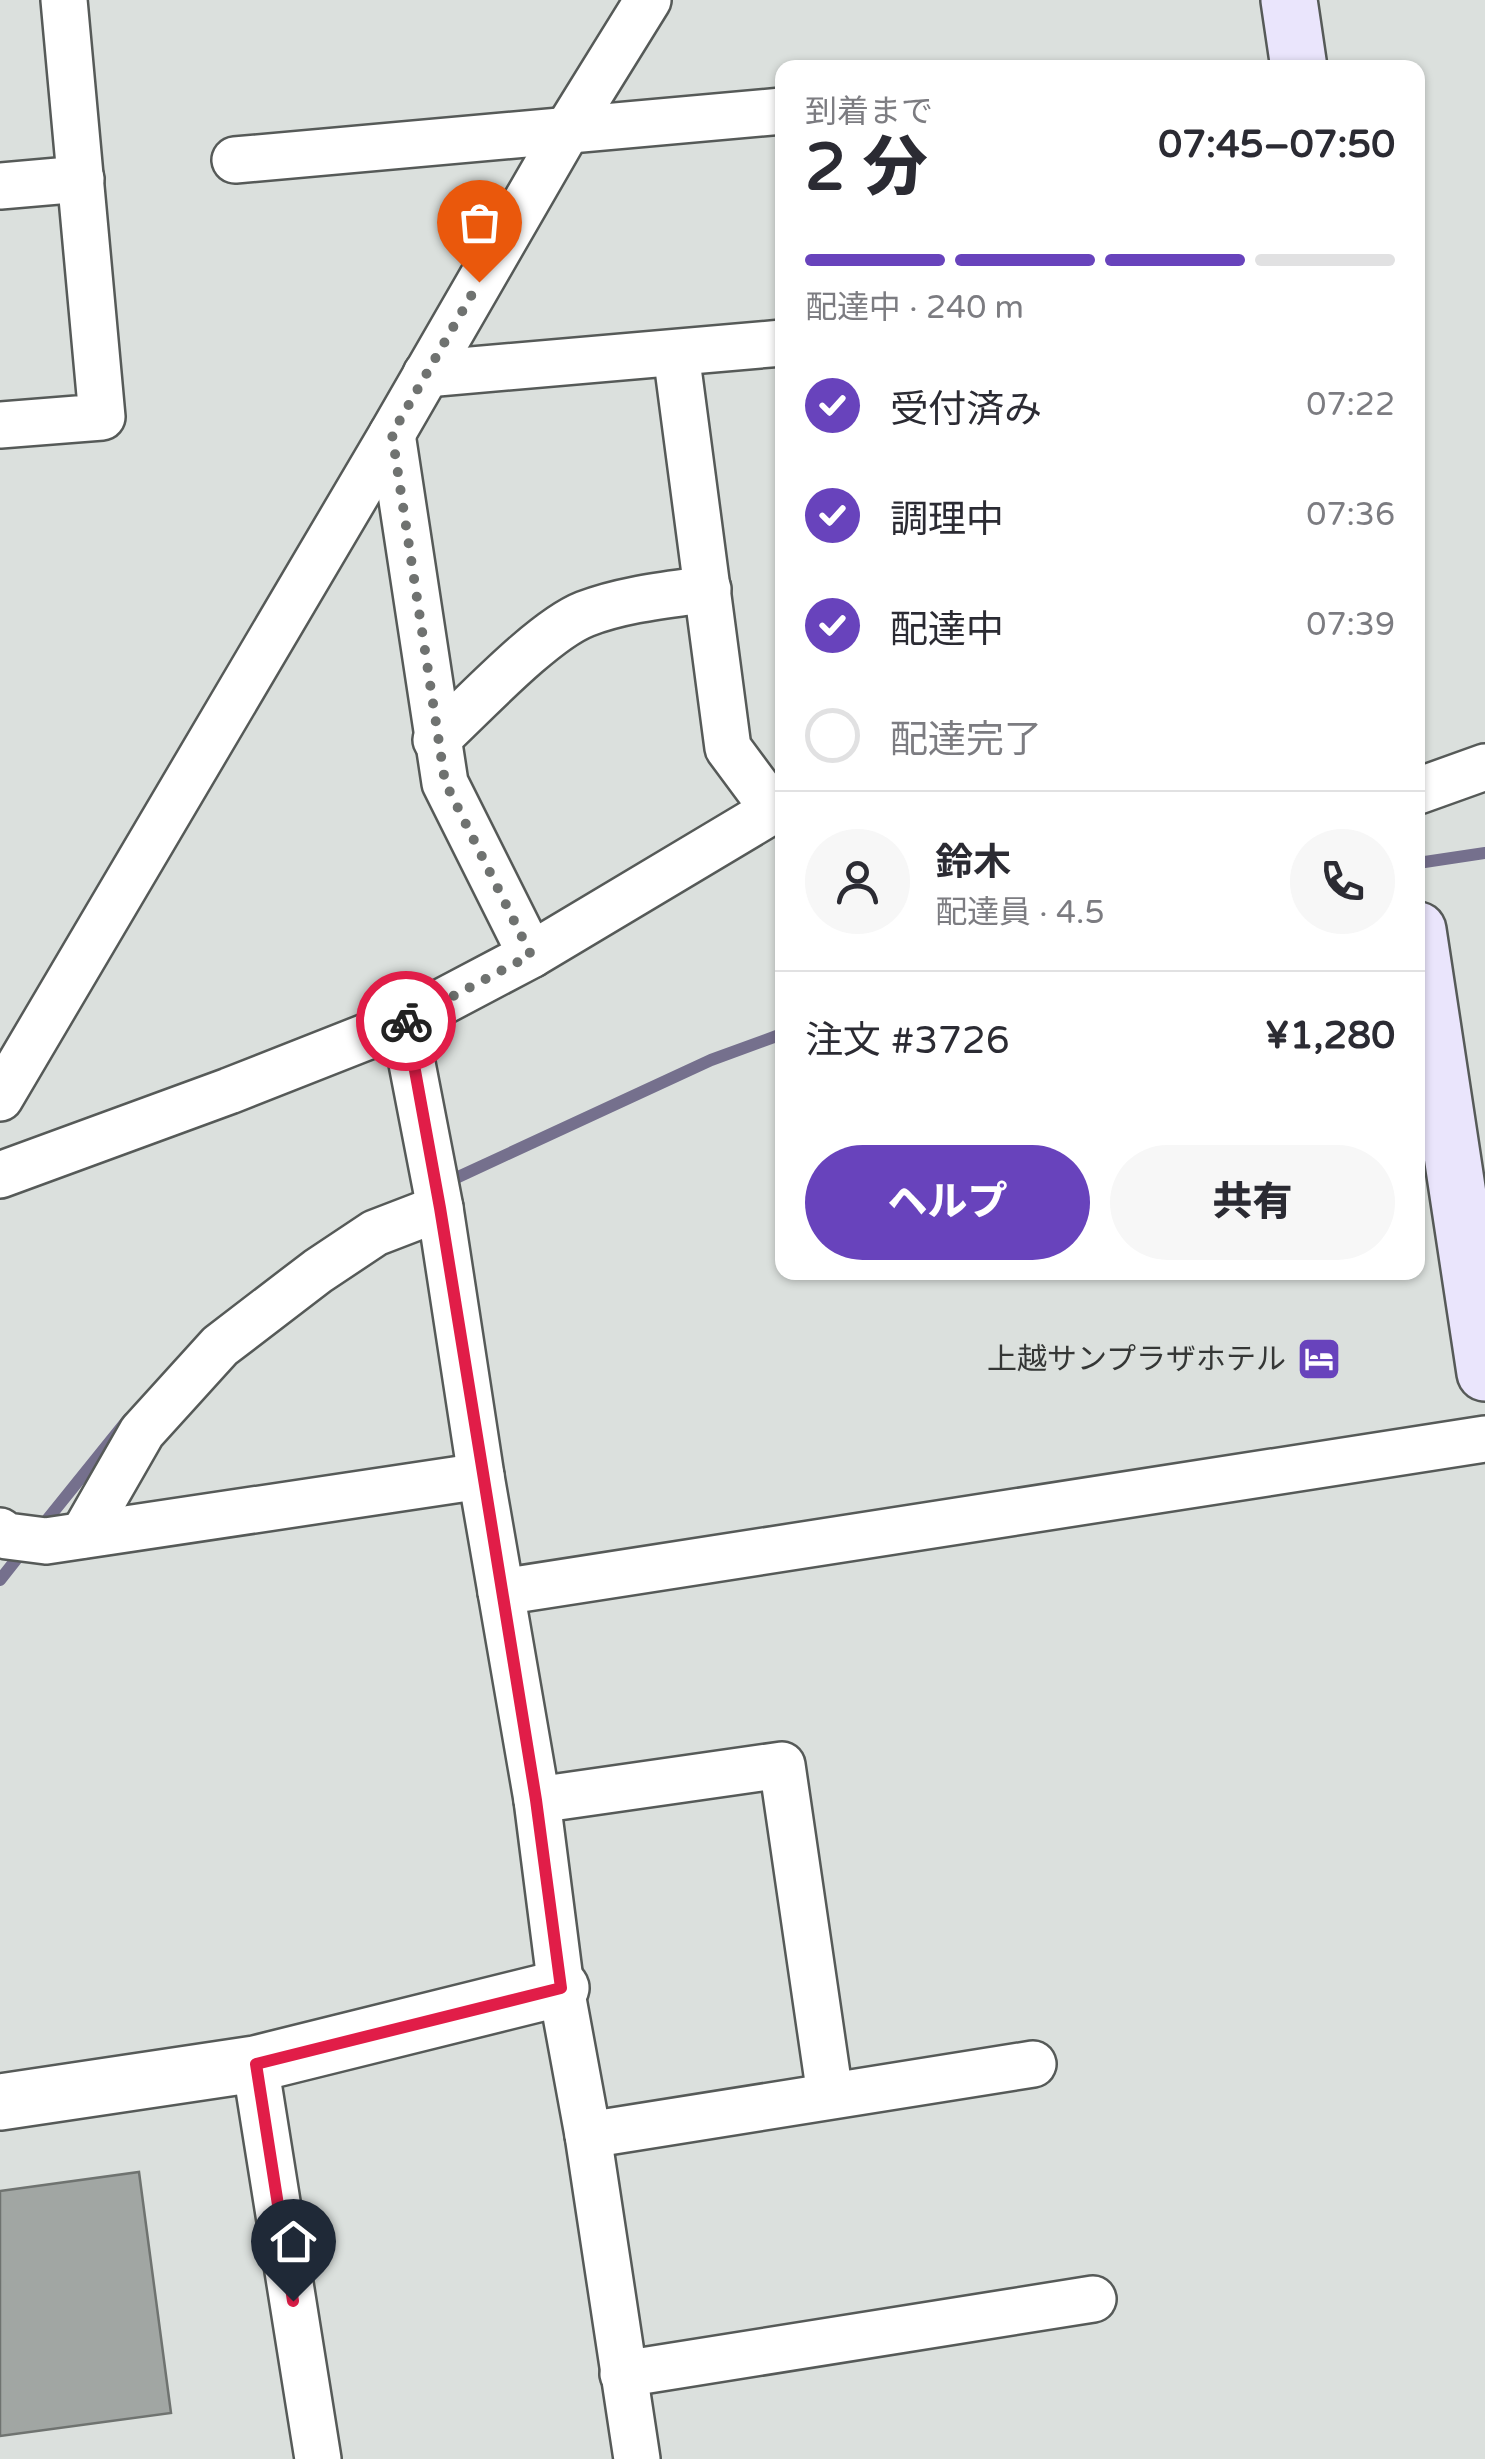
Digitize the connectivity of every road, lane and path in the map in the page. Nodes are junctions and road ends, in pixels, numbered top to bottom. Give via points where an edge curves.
1 (64, 0) edge
2 (648, 0) edge
3 (1289, 0) edge
4 (1298, 60) edge
5 (775, 112) edge
6 (568, 129) junction
7 (234, 160) dead end
8 (81, 179) junction
9 (0, 186) edge
10 (775, 343) edge
11 (676, 353) junction
12 (426, 374) junction
13 (0, 425) edge
14 (392, 434) junction
15 (708, 589) junction
16 (436, 740) junction
17 (1485, 767) edge
18 (1425, 789) edge
19 (775, 804) edge
20 (775, 810) edge
21 (531, 955) junction
22 (1425, 976) edge
23 (404, 1022) junction
24 (0, 1098) edge
25 (0, 1175) edge
26 (440, 1208) junction
27 (1485, 1373) edge
28 (1485, 1440) edge
29 (481, 1476) junction
30 (0, 1531) edge
31 (83, 1535) junction
32 (501, 1592) junction
33 (536, 1800) junction
34 (561, 1988) junction
35 (256, 2064) junction
36 (1034, 2064) dead end
37 (830, 2095) junction
38 (0, 2102) edge
39 (588, 2135) junction
40 (1093, 2300) dead end
41 (623, 2374) junction
42 (318, 2459) edge
43 (637, 2459) edge

1 - 8 street
2 - 6 street
3 - 4 main road
5 - 6 street
6 - 7 street
6 - 12 street
8 - 9 street
8 - 13 street via 102,417
10 - 11 street
11 - 12 street
11 - 15 street
12 - 14 street
14 - 16 street
14 - 24 street
15 - 16 street via 582,615 535,648
15 - 19 street via 728,748
16 - 21 street via 445,782
17 - 18 street
20 - 21 street
21 - 23 street
22 - 27 main road
23 - 25 street
23 - 26 street
26 - 29 street
26 - 31 street via 376,1233 220,1346 142,1432
28 - 32 street
29 - 31 street
29 - 32 street
30 - 31 street via 46,1541
32 - 33 street
33 - 34 street
33 - 37 street via 782,1765
34 - 35 street
34 - 39 street
35 - 38 street
35 - 42 street
36 - 37 street
37 - 39 street
39 - 41 street
40 - 41 street
41 - 43 street

